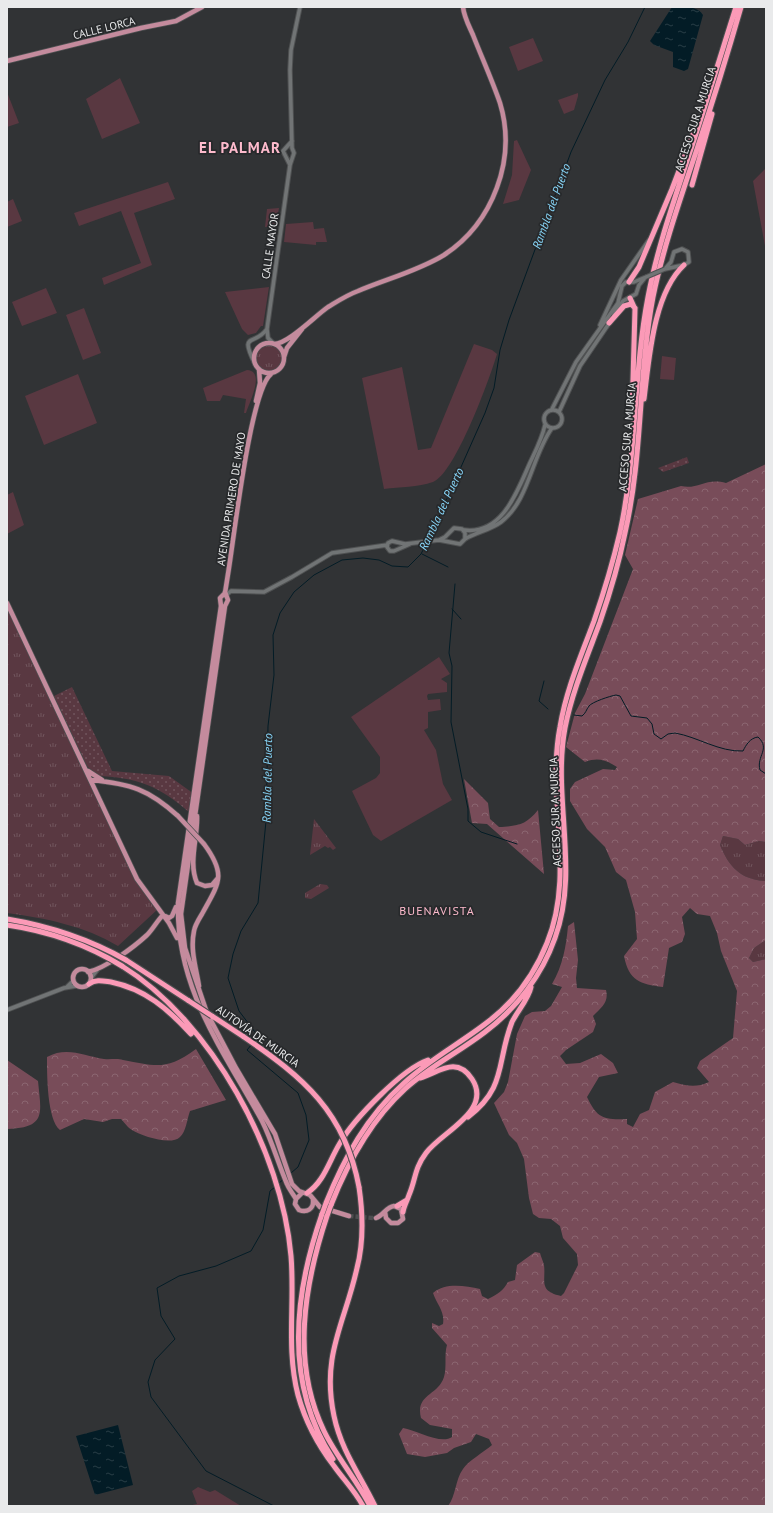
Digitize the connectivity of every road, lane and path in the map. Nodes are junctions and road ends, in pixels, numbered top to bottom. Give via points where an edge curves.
1 (202, 7) edge
2 (300, 7) edge
3 (736, 7) edge
4 (741, 7) edge
5 (462, 8) edge
6 (730, 44) junction
7 (7, 61) edge
8 (700, 120) junction
9 (290, 147) junction
10 (292, 157) junction
11 (286, 158) junction
12 (290, 165) junction
13 (692, 185) dead end
14 (652, 235) junction
15 (673, 258) junction
16 (682, 266) junction
17 (665, 269) junction
18 (646, 277) junction
19 (631, 282) junction
20 (638, 290) junction
21 (621, 292) junction
22 (629, 298) junction
23 (636, 309) junction
24 (609, 323) junction
25 (305, 325) junction
26 (266, 329) junction
27 (596, 333) junction
28 (273, 343) junction
29 (284, 357) junction
30 (255, 364) junction
31 (259, 369) junction
32 (271, 374) junction
33 (552, 409) junction
34 (255, 410) junction
35 (559, 412) junction
36 (641, 416) junction
37 (545, 424) junction
38 (552, 428) junction
39 (634, 432) junction
40 (464, 530) junction
41 (449, 534) junction
42 (465, 539) junction
43 (437, 540) junction
44 (452, 542) junction
45 (397, 544) junction
46 (410, 544) junction
47 (387, 547) junction
48 (397, 549) junction
49 (226, 596) junction
50 (7, 603) edge
51 (209, 692) junction
52 (213, 698) junction
53 (207, 703) junction
54 (87, 771) junction
55 (91, 780) junction
56 (106, 781) junction
57 (96, 790) junction
58 (197, 801) junction
59 (219, 873) junction
60 (178, 903) junction
61 (163, 915) junction
62 (7, 919) edge
63 (7, 925) edge
64 (182, 955) junction
65 (99, 968) junction
66 (88, 972) junction
67 (91, 978) junction
68 (73, 981) junction
69 (89, 984) junction
70 (532, 984) junction
71 (76, 986) junction
72 (64, 988) junction
73 (201, 998) junction
74 (7, 1010) edge
75 (433, 1059) junction
76 (417, 1079) junction
77 (245, 1109) junction
78 (445, 1134) junction
79 (285, 1171) junction
80 (304, 1193) junction
81 (407, 1199) junction
82 (296, 1200) junction
83 (313, 1200) junction
84 (328, 1204) junction
85 (396, 1206) junction
86 (320, 1207) junction
87 (311, 1208) junction
88 (385, 1212) junction
89 (403, 1212) junction
90 (325, 1214) junction
91 (349, 1216) tunnel mouth
92 (387, 1220) junction
93 (355, 1492) junction
94 (363, 1506) edge
95 (370, 1506) edge
96 (375, 1506) edge

1 - 7 main road, CALLE LORCA via 176,21
2 - 9 street via 291,50 293,140
3 - 8 highway, ACCESO SUR A MURCIA
4 - 6 highway, ACCESO SUR A MURCIA
5 - 25 main road via 498,99 504,122 504,162 499,183 490,203 474,228 448,252 343,298
6 - 13 highway
6 - 36 highway, ACCESO SUR A MURCIA via 660,264 647,335
8 - 14 highway
8 - 39 highway, ACCESO SUR A MURCIA via 651,281 640,346
9 - 10 street, CALLE MAYOR via 294,153
9 - 11 street via 283,151
10 - 11 street
10 - 12 street, CALLE MAYOR
11 - 12 street
12 - 26 street, CALLE MAYOR
14 - 19 highway
14 - 27 street via 621,280
15 - 16 street via 675,263
15 - 16 street via 676,250 686,250 690,259
15 - 17 street
16 - 17 street
16 - 36 highway via 670,283 652,339
17 - 18 street, bridge
18 - 19 street
18 - 20 street via 640,282
19 - 20 street
19 - 21 street via 622,286
20 - 22 street
21 - 22 street
21 - 27 street via 616,306
22 - 23 highway
22 - 24 street via 621,304
23 - 24 highway via 631,304 624,306
23 - 39 highway via 632,387
24 - 35 street via 577,370
25 - 28 main road via 285,341
25 - 29 main road via 287,348
26 - 28 street via 268,338
26 - 30 street via 263,334 249,341 247,348
27 - 33 street via 576,362
28 - 29 main road via 281,348
28 - 30 main road via 263,344 257,349 254,356
29 - 32 main road via 281,370
30 - 31 main road
31 - 32 main road
31 - 34 main road, AVENIDA PRIMERO DE MAYO via 260,383
32 - 34 main road, AVENIDA PRIMERO DE MAYO via 264,383
33 - 35 street
33 - 37 street via 544,415
34 - 49 main road, AVENIDA PRIMERO DE MAYO
35 - 38 street via 561,422
36 - 70 highway, ACCESO SUR A MURCIA via 633,492 624,538 608,599 575,690 564,735 561,777 567,869 563,909 552,946
37 - 38 street
37 - 40 street via 515,496 506,510 499,518 483,527
38 - 42 street via 520,498 509,515 493,528
39 - 75 highway, ACCESO SUR A MURCIA via 628,492 616,550 569,689 559,729 555,777 562,870 552,931 534,970 507,1005 488,1022
40 - 41 street via 454,528
40 - 42 street
41 - 43 street
41 - 44 street
42 - 44 street via 460,544
43 - 44 street
43 - 46 street
45 - 46 street
45 - 47 street via 391,541
45 - 48 street
46 - 48 street
47 - 48 street via 391,552
47 - 49 street via 332,553 262,593
49 - 51 main road via 221,602
49 - 52 main road, AVENIDA PRIMERO DE MAYO
50 - 54 main road
51 - 52 main road
51 - 53 main road
52 - 53 main road
52 - 58 main road, AVENIDA PRIMERO DE MAYO
53 - 60 main road
54 - 55 main road
54 - 56 main road
55 - 56 main road
55 - 57 main road
56 - 57 main road
56 - 59 main road, bridge via 136,787 150,793 178,816 204,844 212,855
57 - 61 main road via 137,879
58 - 59 main road via 198,829 193,874 197,883 205,886 217,880
58 - 73 main road via 181,914 185,948
59 - 73 main road via 218,883 195,928 192,943
60 - 61 main road via 172,916 169,918
60 - 64 main road via 177,925
61 - 64 main road via 174,931
61 - 65 main road via 144,938
62 - 96 highway, AUTOVÍA DE MURCIA, bridge via 64,932 98,945 126,960 289,1068 321,1101 333,1119 346,1145 359,1186 362,1220 360,1254 334,1346 330,1387 342,1445
63 - 77 highway, bridge via 62,937 96,951 122,966 161,996 218,1063
64 - 79 main road via 205,1022 262,1122
65 - 66 main road
65 - 67 street
66 - 67 main road
66 - 68 main road via 78,970 73,975
67 - 69 main road
68 - 71 main road
68 - 72 street
69 - 71 main road via 83,988
69 - 77 highway via 100,981 128,987 165,1008 208,1053
70 - 76 highway, ACCESO SUR A MURCIA via 490,1029
70 - 78 highway via 512,1024 494,1089 480,1108
71 - 72 street
72 - 74 street
73 - 79 main road via 213,1027 275,1134
75 - 80 highway via 402,1077 369,1107 341,1142 316,1187
75 - 84 highway, ACCESO SUR A MURCIA via 399,1087 374,1114 350,1150
76 - 78 highway via 438,1069 452,1067 467,1074 473,1081 476,1093 473,1108
76 - 84 highway, ACCESO SUR A MURCIA via 389,1105 366,1136
77 - 93 highway via 270,1164 284,1209 292,1265 291,1349 296,1386 304,1413 318,1442
78 - 81 highway via 432,1145 419,1163
79 - 80 main road via 296,1189
79 - 82 main road via 287,1184
80 - 82 main road
80 - 83 main road
81 - 85 highway
81 - 89 highway
82 - 87 main road via 299,1210
83 - 86 main road
83 - 87 main road
84 - 90 highway, ACCESO SUR A MURCIA, bridge
85 - 88 main road via 388,1207
85 - 89 main road
86 - 87 main road
86 - 91 main road
88 - 92 main road
88 - 92 main road via 374,1218
89 - 92 main road via 403,1219 398,1223
90 - 93 highway, ACCESO SUR A MURCIA via 310,1251 302,1296 298,1341 300,1373 305,1398 316,1429
90 - 95 highway, ACCESO SUR A MURCIA via 308,1291 304,1331 306,1370 312,1402 324,1432
93 - 94 highway

